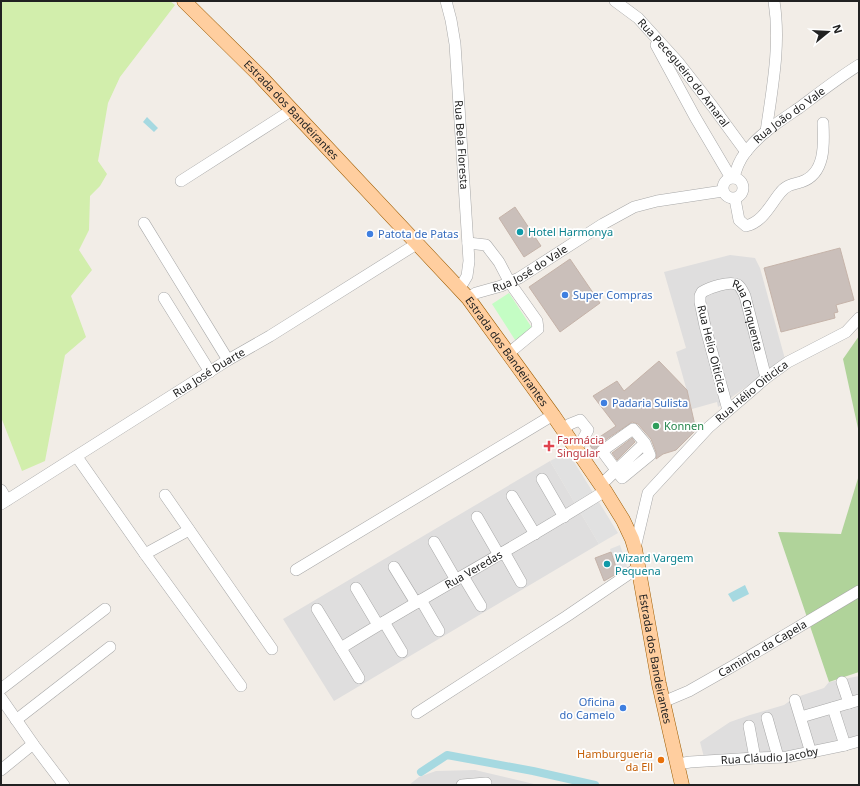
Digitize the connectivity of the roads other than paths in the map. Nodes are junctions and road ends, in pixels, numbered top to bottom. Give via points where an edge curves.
1 (184, 1) edge
2 (446, 1) edge
3 (615, 1) edge
4 (774, 1) edge
5 (646, 27) junction
6 (859, 65) edge
7 (292, 110) junction
8 (823, 123) dead end
9 (766, 132) junction
10 (746, 152) junction
11 (733, 178) junction
12 (181, 181) dead end
13 (723, 191) junction
14 (735, 198) junction
15 (144, 222) dead end
16 (418, 242) junction
17 (468, 243) junction
18 (510, 283) junction
19 (706, 290) joint
20 (464, 293) junction
21 (164, 298) dead end
22 (859, 318) edge
23 (509, 353) junction
24 (228, 360) junction
25 (210, 372) junction
26 (766, 378) junction
27 (728, 410) junction
28 (553, 415) junction
29 (563, 430) junction
30 (575, 447) junction
31 (77, 457) junction
32 (616, 471) junction
33 (542, 479) dead end
34 (603, 488) junction
35 (1, 490) edge
36 (165, 495) dead end
37 (512, 496) dead end
38 (4, 502) edge
39 (564, 517) junction
40 (477, 518) dead end
41 (189, 530) junction
42 (535, 534) junction
43 (434, 542) dead end
44 (635, 549) junction
45 (145, 554) junction
46 (501, 554) junction
47 (394, 567) dead end
48 (639, 567) junction
49 (296, 570) dead end
50 (460, 578) junction
51 (521, 582) dead end
52 (356, 588) dead end
53 (859, 591) edge
54 (418, 602) junction
55 (481, 606) dead end
56 (105, 609) dead end
57 (317, 609) dead end
58 (381, 624) junction
59 (439, 631) dead end
60 (110, 647) dead end
61 (341, 648) junction
62 (272, 649) dead end
63 (402, 652) dead end
64 (359, 678) dead end
65 (842, 682) dead end
66 (241, 686) dead end
67 (1, 689) edge
68 (795, 700) dead end
69 (854, 701) edge
70 (663, 702) junction
71 (3, 704) edge
72 (833, 708) junction
73 (417, 713) dead end
74 (801, 717) junction
75 (767, 718) dead end
76 (16, 720) junction
77 (749, 726) dead end
78 (859, 741) edge
79 (33, 744) junction
80 (845, 745) junction
81 (812, 752) junction
82 (778, 757) junction
83 (755, 758) junction
84 (678, 764) junction
85 (1, 770) edge
86 (486, 783) dead end
87 (64, 785) edge
88 (462, 785) edge
89 (682, 785) edge

1 - 7 main road, Estrada dos Bandeirantes
2 - 17 street, Rua Bela Floresta via 455,44
3 - 5 street, Rua Pecegueiro do Amaral
4 - 9 street via 777,45
5 - 10 street, Rua Pecegueiro do Amaral via 699,88
5 - 11 street
6 - 9 street, Rua João do Vale
7 - 12 street
7 - 16 main road, Estrada dos Bandeirantes
8 - 14 street via 824,150 814,174 807,180 785,187 758,222 746,226 742,224
9 - 10 street, Rua João do Vale
10 - 11 street, Rua João do Vale
11 - 13 street via 728,179 723,185
11 - 14 street via 741,182 743,188 741,194
13 - 14 street via 727,197
13 - 18 street, Rua José do Vale via 634,207
15 - 24 street
16 - 20 main road, Estrada dos Bandeirantes
16 - 24 street, Rua José Duarte
17 - 18 street via 486,246 499,262
17 - 20 street, Rua Bela Floresta via 469,261
18 - 20 street, Rua José do Vale
18 - 23 street via 537,321 538,329
19 - 26 street, Rua Cinquenta via 729,283 741,288
19 - 27 street, Rua Helio Oiticica via 702,292 700,302
20 - 23 main road, Estrada dos Bandeirantes
21 - 25 street
22 - 26 street, Rua Hélio Oiticica via 846,332 788,362
23 - 28 main road, Estrada dos Bandeirantes
24 - 25 street, Rua José Duarte
25 - 31 street, Rua José Duarte
26 - 27 street, Rua Hélio Oiticica
27 - 44 street, Rua Hélio Oiticica via 648,493
28 - 29 main road, Estrada dos Bandeirantes
28 - 49 street
29 - 30 main road, Estrada dos Bandeirantes
29 - 30 street via 580,420 588,430
30 - 34 main road, Estrada dos Bandeirantes
31 - 38 street, Rua José Duarte
31 - 45 street
32 - 32 street via 622,478 650,455 645,443 633,429 602,451
32 - 34 street, Rua Veredas
33 - 39 street
34 - 39 street, Rua Veredas
34 - 44 main road, Estrada dos Bandeirantes via 626,525
35 - 38 street
36 - 41 street
37 - 42 street
39 - 42 street, Rua Veredas
40 - 46 street
41 - 45 street
41 - 62 street
42 - 46 street, Rua Veredas
43 - 50 street
44 - 48 main road, Estrada dos Bandeirantes
45 - 66 street
46 - 50 street, Rua Veredas
46 - 51 street
47 - 54 street
48 - 70 main road, Estrada dos Bandeirantes
48 - 73 street
50 - 54 street, Rua Veredas
50 - 55 street
52 - 58 street
53 - 70 street, Caminho da Capela via 727,670
54 - 58 street, Rua Veredas
54 - 59 street
56 - 67 street
57 - 61 street
58 - 61 street, Rua Veredas
58 - 63 street
60 - 76 street
61 - 64 street
65 - 69 street
68 - 74 street
69 - 72 street
70 - 84 main road, Estrada dos Bandeirantes
71 - 76 street
72 - 74 street
72 - 80 street
74 - 81 street
75 - 82 street
76 - 79 street
77 - 83 street
78 - 80 street, Rua Cláudio Jacoby
79 - 85 street
79 - 87 street
80 - 81 street, Rua Cláudio Jacoby
81 - 82 street, Rua Cláudio Jacoby
82 - 83 street, Rua Cláudio Jacoby
83 - 84 street, Rua Cláudio Jacoby
84 - 89 main road, Estrada dos Bandeirantes
86 - 88 street

